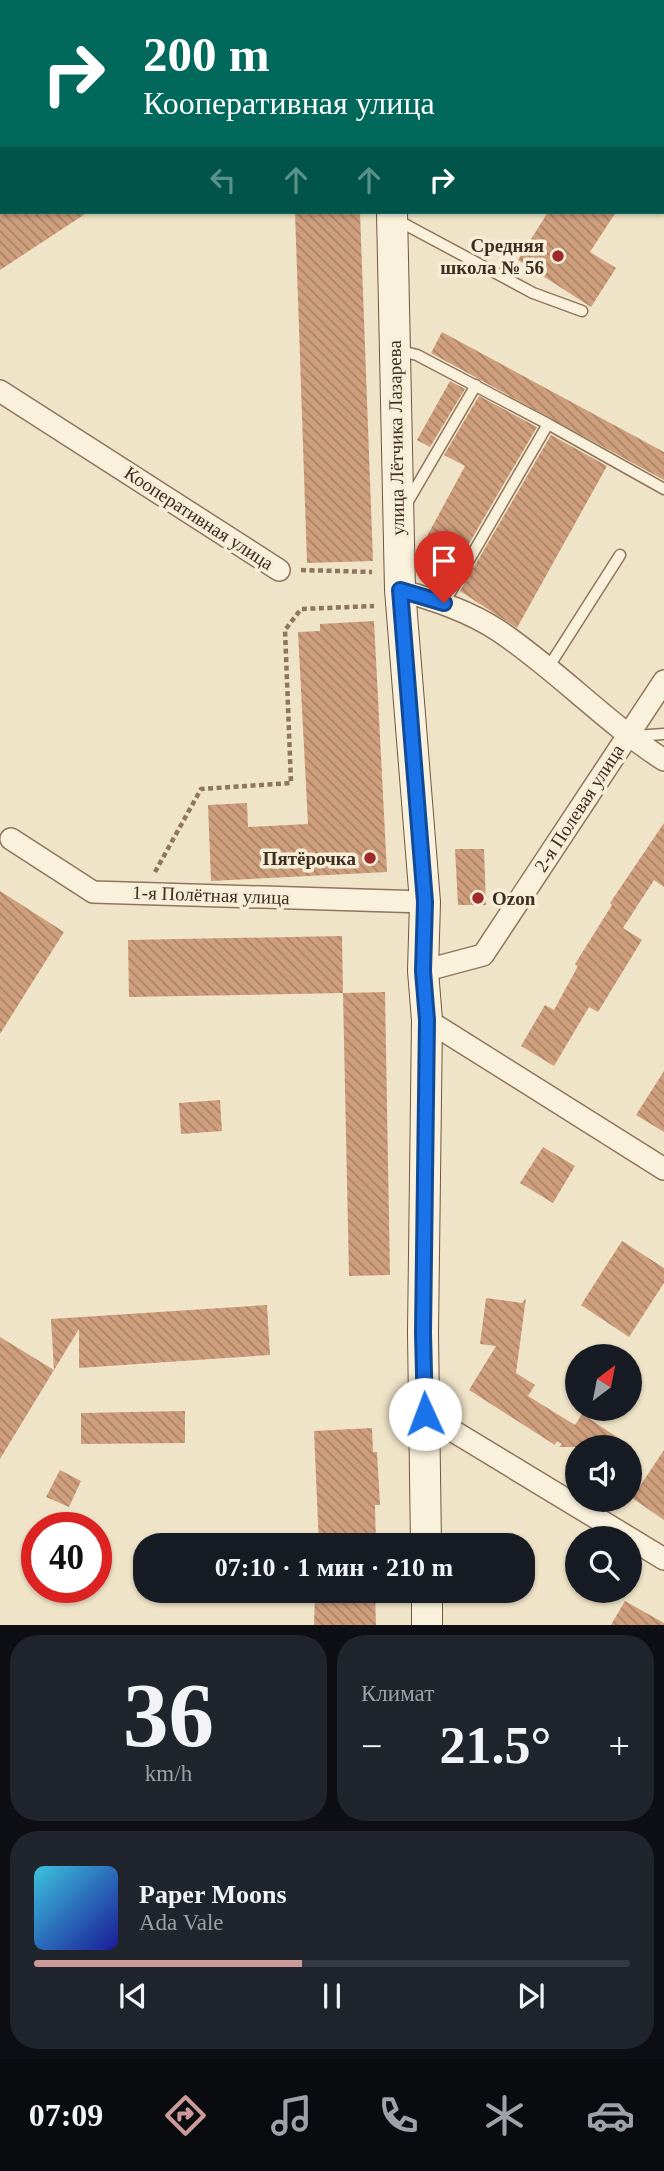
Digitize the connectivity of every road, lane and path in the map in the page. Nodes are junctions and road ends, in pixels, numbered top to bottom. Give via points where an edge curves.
1 (392, 215) edge
2 (582, 311) dead end
3 (394, 349) junction
4 (476, 385) junction
5 (0, 391) edge
6 (548, 424) junction
7 (664, 489) edge
8 (398, 518) junction
9 (620, 555) dead end
10 (279, 570) joint
11 (391, 589) junction
12 (444, 603) junction
13 (548, 668) junction
14 (664, 681) edge
15 (664, 734) edge
16 (626, 736) junction
17 (664, 760) edge
18 (11, 839) dead end
19 (146, 891) junction
20 (425, 902) junction
21 (423, 971) junction
22 (427, 1020) junction
23 (664, 1168) edge
24 (425, 1414) junction
25 (426, 1533) edge
26 (664, 1559) edge
27 (427, 1603) edge
28 (427, 1625) edge

1 - 2 lane via 533,293
1 - 3 street, улица Лётчика Лазарева
3 - 4 lane via 417,355
3 - 8 street, улица Лётчика Лазарева
4 - 6 lane
4 - 8 lane
5 - 10 street, Кооперативная улица
6 - 7 lane
6 - 12 lane
8 - 11 street, улица Лётчика Лазарева
9 - 13 lane
10 - 11 path, Кооперативная улица
11 - 12 street
11 - 19 path via 301,609 285,630 291,783 201,789 165,848
11 - 20 street, улица Лётчика Лазарева
12 - 13 street via 497,630
13 - 16 street
14 - 16 street, 2-я Полевая улица
15 - 16 lane
16 - 17 street
16 - 21 street, 2-я Полевая улица via 483,955
18 - 19 street, 1-я Полётная улица via 93,892
19 - 20 street, 1-я Полётная улица
20 - 21 street, улица Лётчика Лазарева
21 - 22 street, улица Лётчика Лазарева
22 - 23 street
22 - 24 street, улица Лётчика Лазарева
24 - 25 street, улица Лётчика Лазарева
24 - 26 street
27 - 28 street

